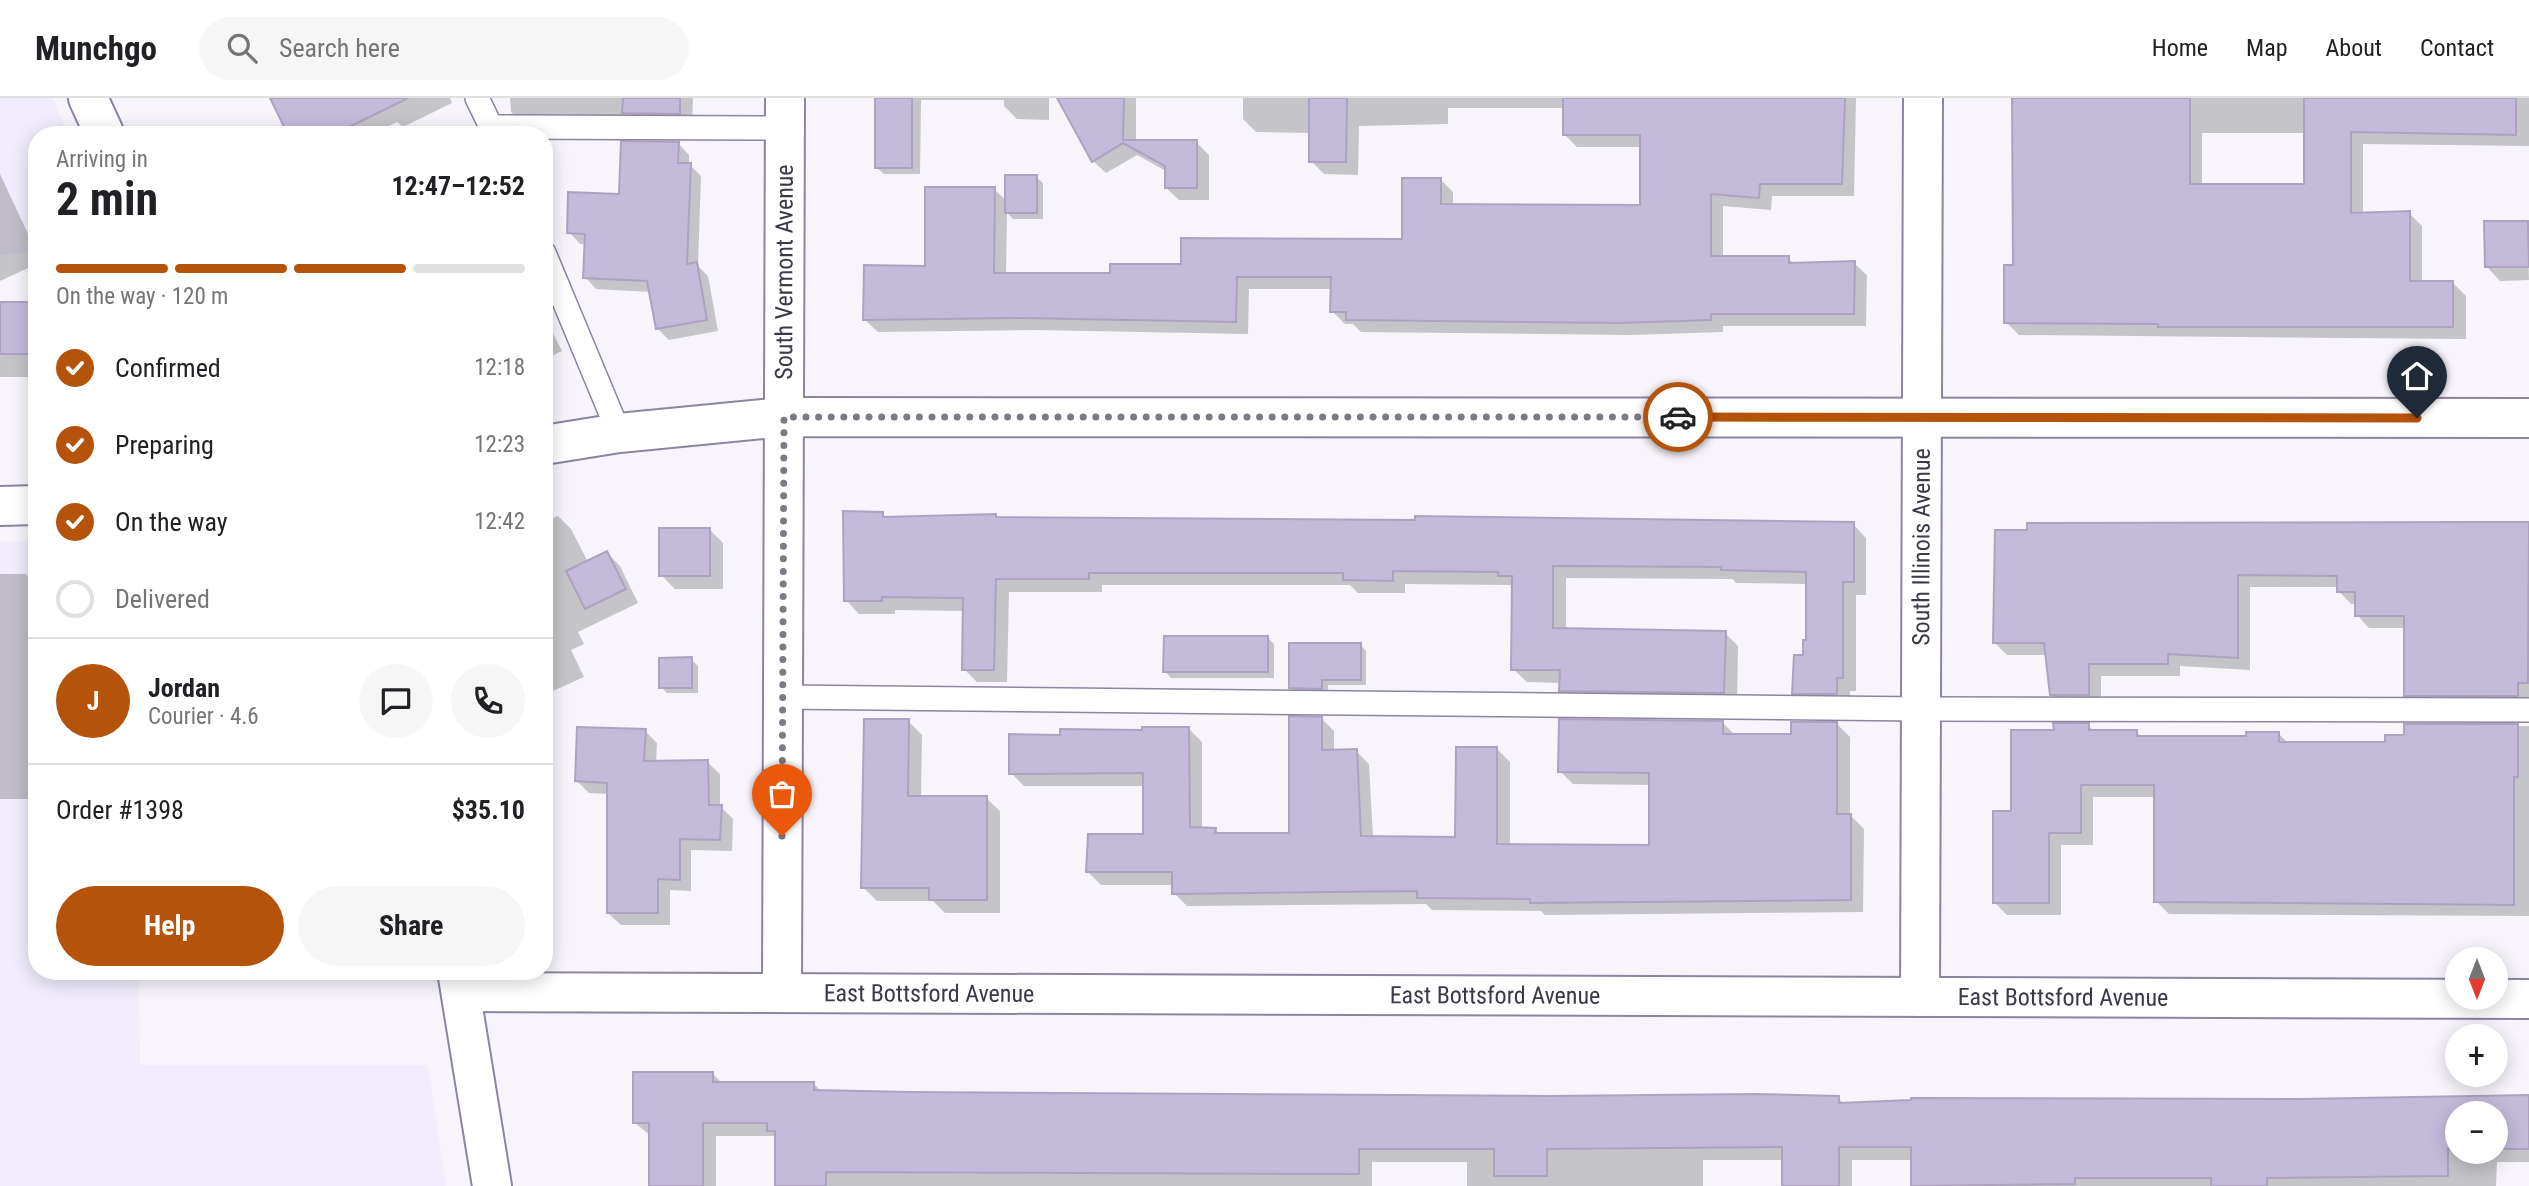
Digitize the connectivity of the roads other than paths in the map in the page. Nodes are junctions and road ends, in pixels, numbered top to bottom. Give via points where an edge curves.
1 (88, 98) edge
2 (477, 98) edge
3 (1923, 98) edge
4 (785, 113) edge
5 (101, 126) edge
6 (491, 126) edge
7 (553, 127) edge
8 (553, 275) edge
9 (784, 417) junction
10 (1922, 417) junction
11 (2529, 418) edge
12 (619, 433) junction
13 (553, 444) edge
14 (28, 505) edge
15 (0, 506) edge
16 (783, 697) junction
17 (1921, 709) junction
18 (2529, 710) edge
19 (460, 982) edge
20 (782, 993) junction
21 (1920, 997) junction
22 (2529, 999) edge
23 (492, 1186) edge

1 - 5 street
2 - 6 lane
3 - 10 street, South Illinois Avenue
4 - 7 lane
4 - 9 street, South Vermont Avenue
8 - 12 lane
9 - 10 street
9 - 12 street
9 - 16 street, South Vermont Avenue
10 - 11 street
10 - 17 street, South Illinois Avenue
12 - 13 street
14 - 15 street
16 - 17 lane
16 - 20 street, South Vermont Avenue
17 - 18 lane
17 - 21 street, South Illinois Avenue
19 - 20 street, East Bottsford Avenue
19 - 23 street
20 - 21 street, East Bottsford Avenue
21 - 22 street, East Bottsford Avenue

